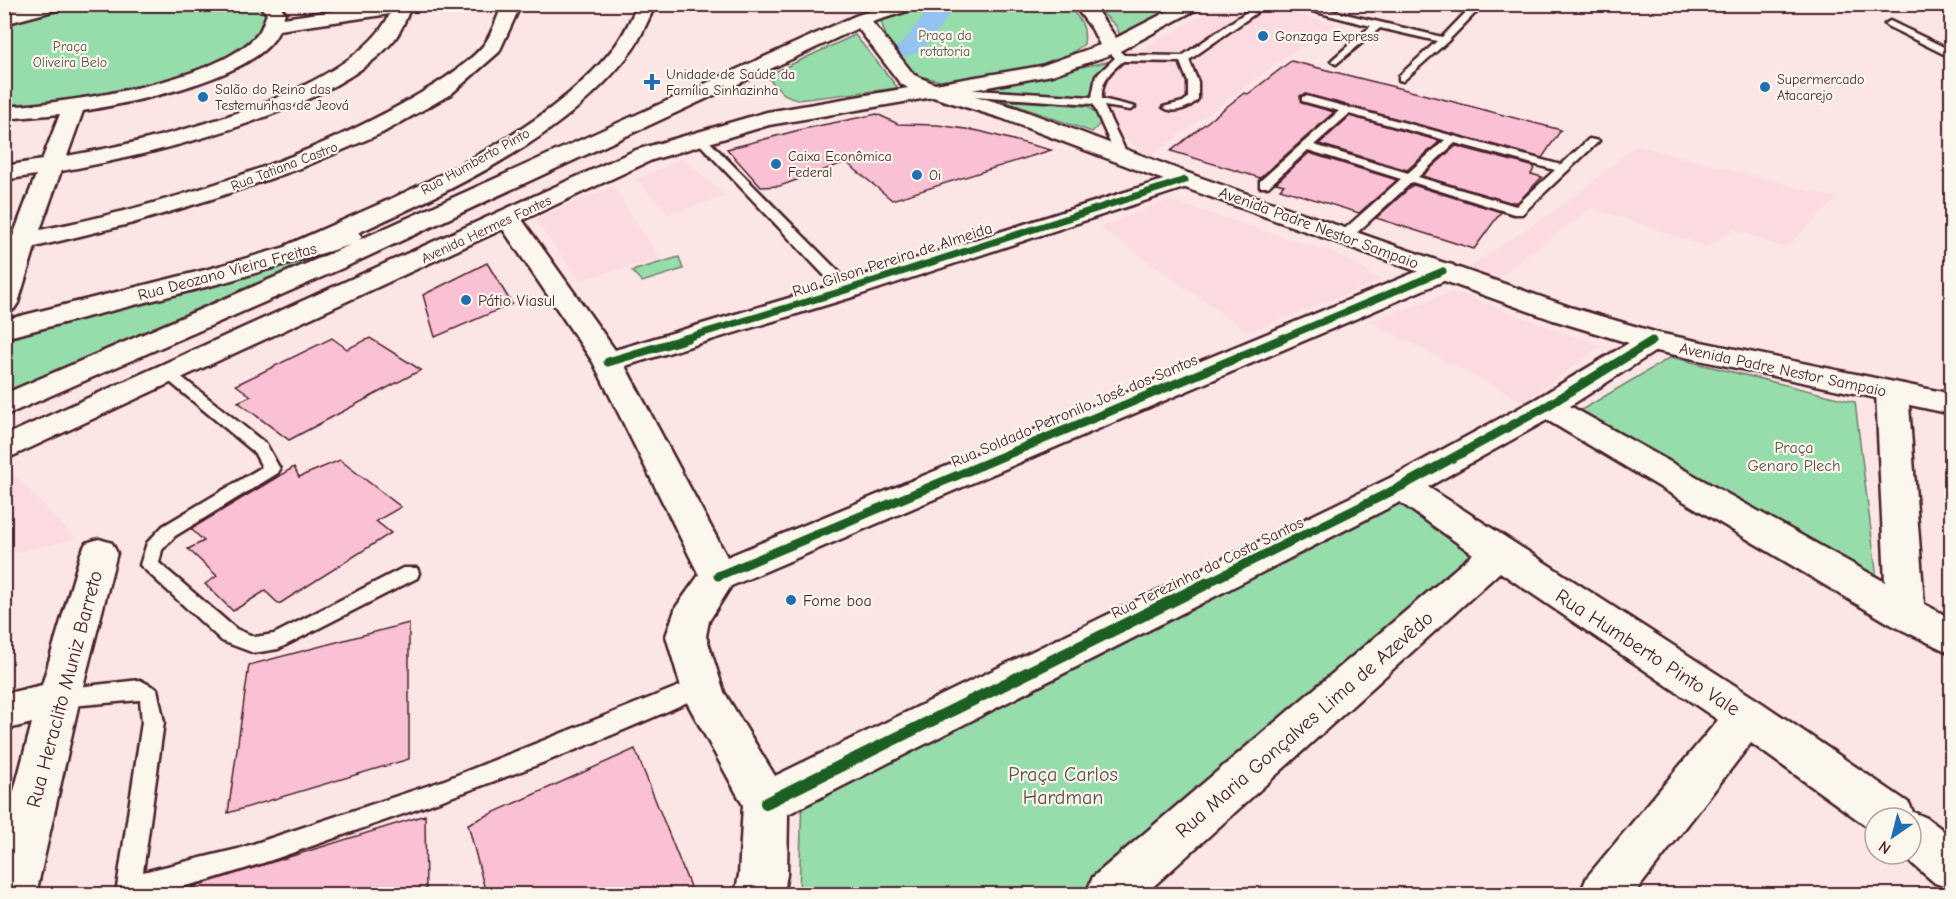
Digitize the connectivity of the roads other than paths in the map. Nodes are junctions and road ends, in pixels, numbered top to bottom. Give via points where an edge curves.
1 (58, 4) edge
2 (331, 4) edge
3 (424, 4) edge
4 (512, 4) edge
5 (647, 4) edge
6 (911, 4) edge
7 (1082, 4) edge
8 (1197, 4) edge
9 (1289, 4) edge
10 (1480, 4) edge
11 (402, 8) junction
12 (867, 12) edge
13 (1251, 13) dead end
14 (273, 14) edge
15 (4, 19) edge
16 (1890, 24) dead end
17 (1378, 25) junction
18 (1444, 40) junction
19 (1116, 53) junction
20 (1952, 55) edge
21 (1184, 59) junction
22 (1336, 61) dead end
23 (1403, 78) dead end
24 (937, 90) junction
25 (1306, 99) dead end
26 (1097, 101) junction
27 (1130, 107) dead end
28 (1168, 107) dead end
29 (73, 108) junction
30 (1347, 110) junction
31 (4, 113) edge
32 (699, 137) junction
33 (1454, 138) junction
34 (1593, 141) dead end
35 (1306, 146) junction
36 (1121, 154) junction
37 (51, 167) junction
38 (1564, 169) junction
39 (4, 173) edge
40 (1409, 179) junction
41 (1185, 180) junction
42 (1264, 184) dead end
43 (449, 210) junction
44 (509, 219) junction
45 (1345, 236) junction
46 (14, 243) edge
47 (295, 252) junction
48 (1443, 271) junction
49 (846, 290) junction
50 (4, 303) edge
51 (4, 329) edge
52 (1652, 340) junction
53 (608, 362) junction
54 (169, 374) junction
55 (1892, 392) junction
56 (1952, 404) edge
57 (4, 406) edge
58 (1547, 406) junction
59 (4, 449) edge
60 (1402, 486) junction
61 (99, 553) dead end
62 (1497, 554) junction
63 (410, 573) dead end
64 (718, 576) junction
65 (1906, 614) junction
66 (1952, 638) edge
67 (702, 686) junction
68 (59, 698) junction
69 (4, 712) edge
70 (1747, 716) junction
71 (766, 803) junction
72 (1876, 806) edge
73 (1923, 843) edge
74 (1952, 867) edge
75 (128, 891) edge
76 (12, 894) edge
77 (759, 894) edge
78 (1110, 894) edge
79 (1604, 894) edge

1 - 15 street
2 - 14 street
3 - 11 street
4 - 46 street, Rua Tatiana Castro via 511,16 495,45 462,76 410,110 340,145 250,180 153,210
5 - 47 street, Rua Humberto Pinto via 627,45 586,89 520,139
6 - 12 street, Avenida Hermes Fontes
7 - 19 street
8 - 19 street, Avenida Hermes Fontes
9 - 17 lane
10 - 18 lane
11 - 14 street
11 - 37 street via 388,35 358,62 306,91 188,136
12 - 24 street, Avenida Padre Nestor Sampaio via 907,79
12 - 43 street, Avenida Hermes Fontes
13 - 21 lane
14 - 29 street via 266,39 213,71 162,88
16 - 20 lane
17 - 18 lane
17 - 22 lane
18 - 23 lane
19 - 21 lane
19 - 24 street, Avenida Hermes Fontes via 1045,71
19 - 26 lane via 1096,86
21 - 28 lane via 1193,82 1193,99 1186,105
24 - 26 lane
24 - 32 street, Avenida Hermes Fontes via 767,119
24 - 36 street, Avenida Padre Nestor Sampaio
25 - 30 lane
26 - 27 lane
26 - 36 lane
29 - 31 street
29 - 37 street
30 - 33 lane
30 - 35 lane
32 - 44 street, Avenida Hermes Fontes via 644,156
32 - 49 lane
33 - 38 lane
33 - 40 lane
34 - 38 lane
35 - 40 lane
35 - 42 lane
36 - 41 street, Avenida Padre Nestor Sampaio
37 - 39 street
37 - 46 street
38 - 40 lane via 1518,211
40 - 45 lane
41 - 45 street, Avenida Padre Nestor Sampaio
41 - 49 street, Rua Gilson Pereira de Almeida
43 - 47 street, Rua Deozano Vieira Freitas
43 - 57 street, Avenida Hermes Fontes
44 - 53 street
44 - 54 street, Avenida Hermes Fontes
45 - 48 street, Avenida Padre Nestor Sampaio
46 - 50 street
47 - 51 street, Rua Deozano Vieira Freitas
48 - 52 street, Avenida Padre Nestor Sampaio via 1563,314
48 - 64 street, Rua Soldado Petronilo José dos Santos
49 - 53 street, Rua Gilson Pereira de Almeida
52 - 55 street, Avenida Padre Nestor Sampaio
52 - 58 street, Rua Terezinha da Costa Santos
53 - 64 street
54 - 59 street, Avenida Hermes Fontes
54 - 63 lane via 260,448 272,469 169,531 153,548 149,565 229,635 254,645 278,641
55 - 56 street, Avenida Padre Nestor Sampaio
55 - 65 street
58 - 60 street, Rua Terezinha da Costa Santos
58 - 65 street
60 - 62 street, Rua Humberto Pinto Vale
60 - 71 street, Rua Terezinha da Costa Santos
61 - 68 street, Rua Heraclito Muniz Barreto
62 - 70 street, Rua Humberto Pinto Vale
62 - 78 street, Rua Maria Gonçalves Lima de Azevêdo
64 - 67 street via 690,618 686,636
65 - 66 street
67 - 71 street via 705,698
67 - 75 lane via 444,790 238,860
68 - 69 street
68 - 75 lane via 129,689 140,689 150,695 153,722
68 - 76 street, Rua Heraclito Muniz Barreto
70 - 72 street, Rua Humberto Pinto Vale
70 - 79 street
71 - 77 street
73 - 74 street

